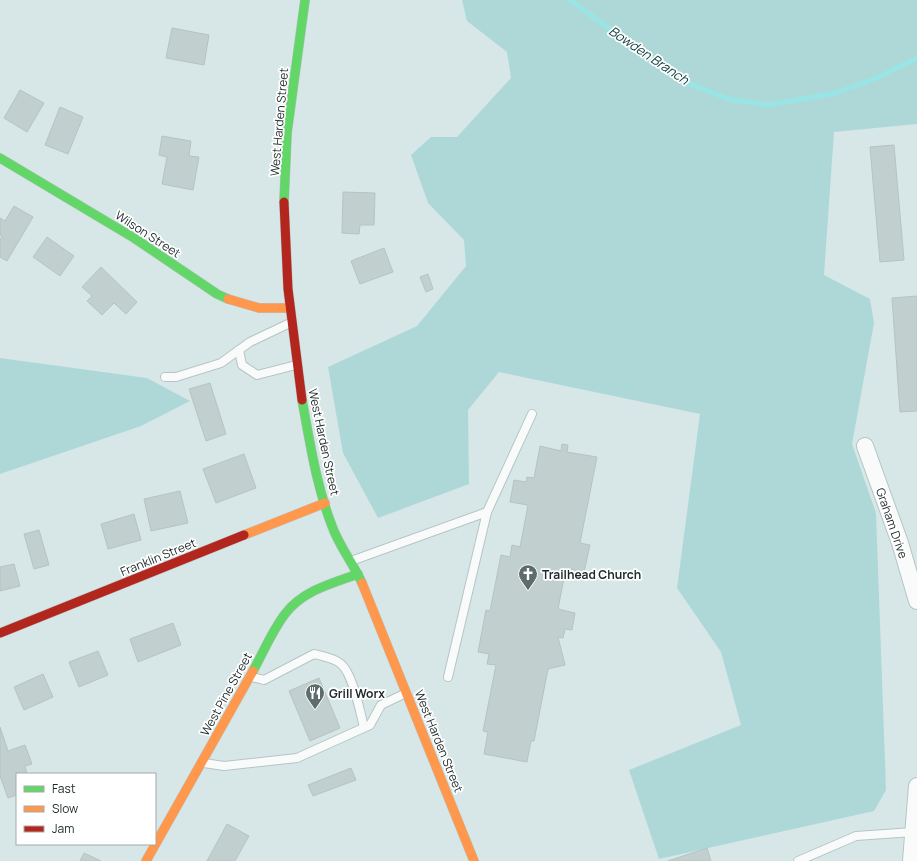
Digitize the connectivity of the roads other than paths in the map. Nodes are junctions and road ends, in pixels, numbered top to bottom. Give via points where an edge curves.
1 (305, 0) edge
2 (0, 158) edge
3 (289, 308) junction
4 (291, 322) junction
5 (239, 350) junction
6 (296, 365) junction
7 (165, 377) dead end
8 (532, 414) dead end
9 (865, 446) dead end
10 (325, 503) junction
11 (487, 512) junction
12 (350, 561) junction
13 (358, 574) junction
14 (917, 601) edge
15 (0, 633) edge
16 (249, 677) junction
17 (448, 677) dead end
18 (407, 692) junction
19 (364, 727) junction
20 (201, 762) junction
21 (917, 786) edge
22 (913, 832) junction
23 (156, 843) edge
24 (155, 845) edge
25 (146, 861) edge
26 (474, 861) edge
27 (798, 861) edge
28 (911, 861) edge

1 - 3 street, West Harden Street via 287,141 284,212
2 - 3 street, Wilson Street via 134,238 217,294 259,308
3 - 4 street, West Harden Street
4 - 5 lane
4 - 6 street, West Harden Street
5 - 6 lane via 242,365 257,375
5 - 7 lane via 222,363 176,377
6 - 10 street, West Harden Street
8 - 11 lane
9 - 14 street, Graham Drive via 900,543
10 - 12 street, West Harden Street via 338,541
10 - 15 street, Franklin Street
11 - 12 lane
11 - 17 lane
12 - 13 street, West Harden Street
13 - 16 street, West Pine Street via 311,592 296,602 285,614
13 - 18 street, West Harden Street
16 - 19 lane via 264,680 314,654 328,658 341,664 354,687
16 - 20 street, West Pine Street
18 - 19 lane via 381,705 370,725
18 - 26 street, West Harden Street
19 - 20 lane via 296,758 224,766
20 - 23 street, West Pine Street
21 - 22 street
22 - 27 lane via 856,836
22 - 28 street
24 - 25 street, West Pine Street

